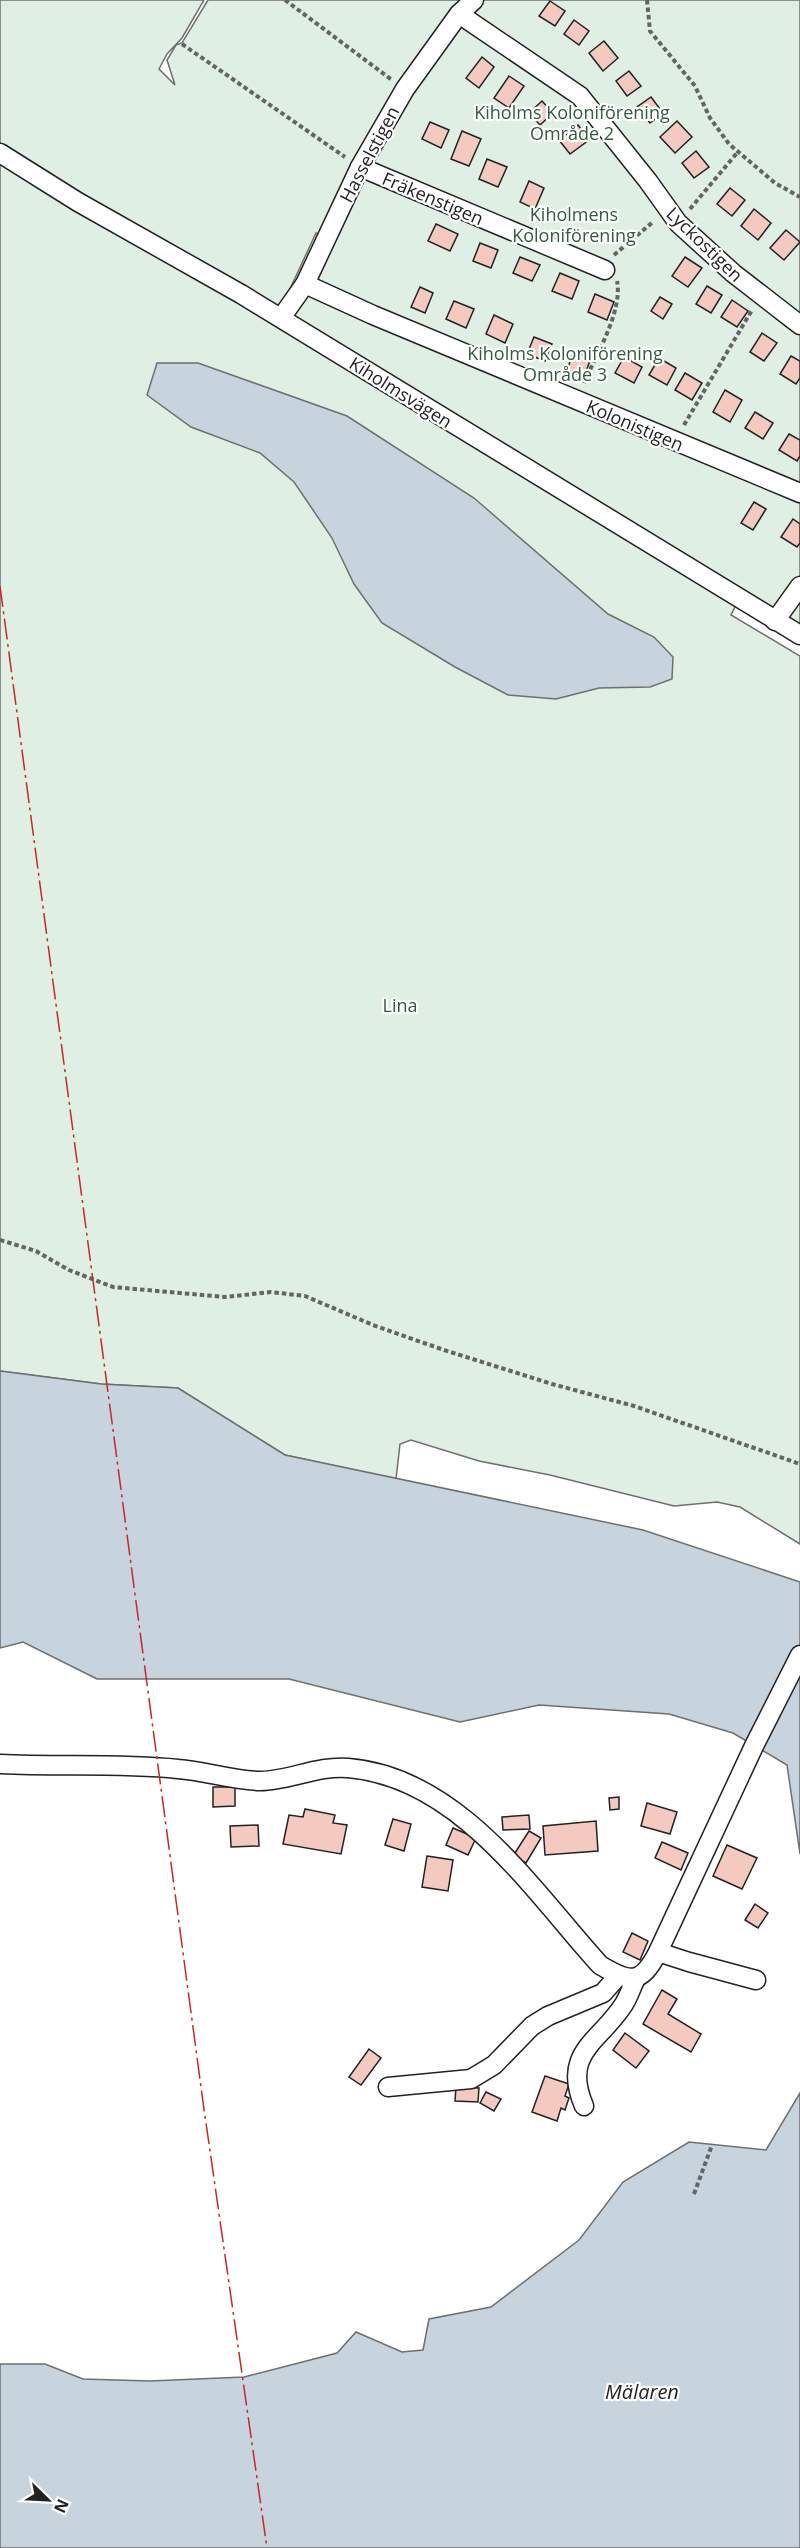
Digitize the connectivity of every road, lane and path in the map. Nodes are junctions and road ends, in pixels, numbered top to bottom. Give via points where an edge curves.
1 (285, 0) edge
2 (474, 0) edge
3 (647, 0) edge
4 (459, 14) junction
5 (182, 44) dead end
6 (405, 89) junction
7 (0, 153) edge
8 (737, 153) dead end
9 (360, 167) junction
10 (800, 197) edge
11 (673, 216) junction
12 (605, 270) junction
13 (305, 284) junction
14 (760, 295) junction
15 (281, 318) junction
16 (800, 325) edge
17 (577, 400) junction
18 (675, 441) junction
19 (800, 494) edge
20 (800, 586) edge
21 (775, 621) junction
22 (800, 635) edge
23 (0, 1240) edge
24 (800, 1464) edge
25 (800, 1655) edge
26 (0, 1764) edge
27 (658, 1952) junction
28 (627, 1977) junction
29 (756, 1980) dead end
30 (388, 2086) dead end
31 (584, 2106) dead end
32 (712, 2145) dead end
33 (694, 2194) dead end

1 - 6 path
2 - 4 street, Hasselstigen
3 - 10 path via 650,31 694,86 729,144 775,183
4 - 6 street, Hasselstigen
4 - 11 street, Lyckostigen via 580,96
5 - 9 path
6 - 9 street, Hasselstigen
7 - 15 street, Kiholmsvägen
8 - 11 path
9 - 12 street, Fräkenstigen
9 - 13 street, Hasselstigen
11 - 12 path via 612,257
11 - 14 street, Lyckostigen
12 - 17 path via 616,278 620,293 617,307
13 - 15 street, Hasselstigen
13 - 17 street, Kolonistigen
14 - 16 street, Lyckostigen
14 - 18 path
15 - 21 street, Kiholmsvägen
17 - 18 street, Kolonistigen
18 - 19 street, Kolonistigen
20 - 21 street
21 - 22 street, Kiholmsvägen
23 - 24 path via 36,1251 69,1270 113,1287 225,1297 271,1292 305,1296 444,1350 634,1406
25 - 27 street
26 - 28 street via 158,1767 260,1781 347,1767 387,1775 452,1809 484,1835 600,1965
27 - 28 street via 648,1971
27 - 29 street
28 - 30 street via 603,1993 531,2026 494,2066 471,2079
28 - 31 street via 624,2005 587,2045 580,2062 576,2088
32 - 33 path

